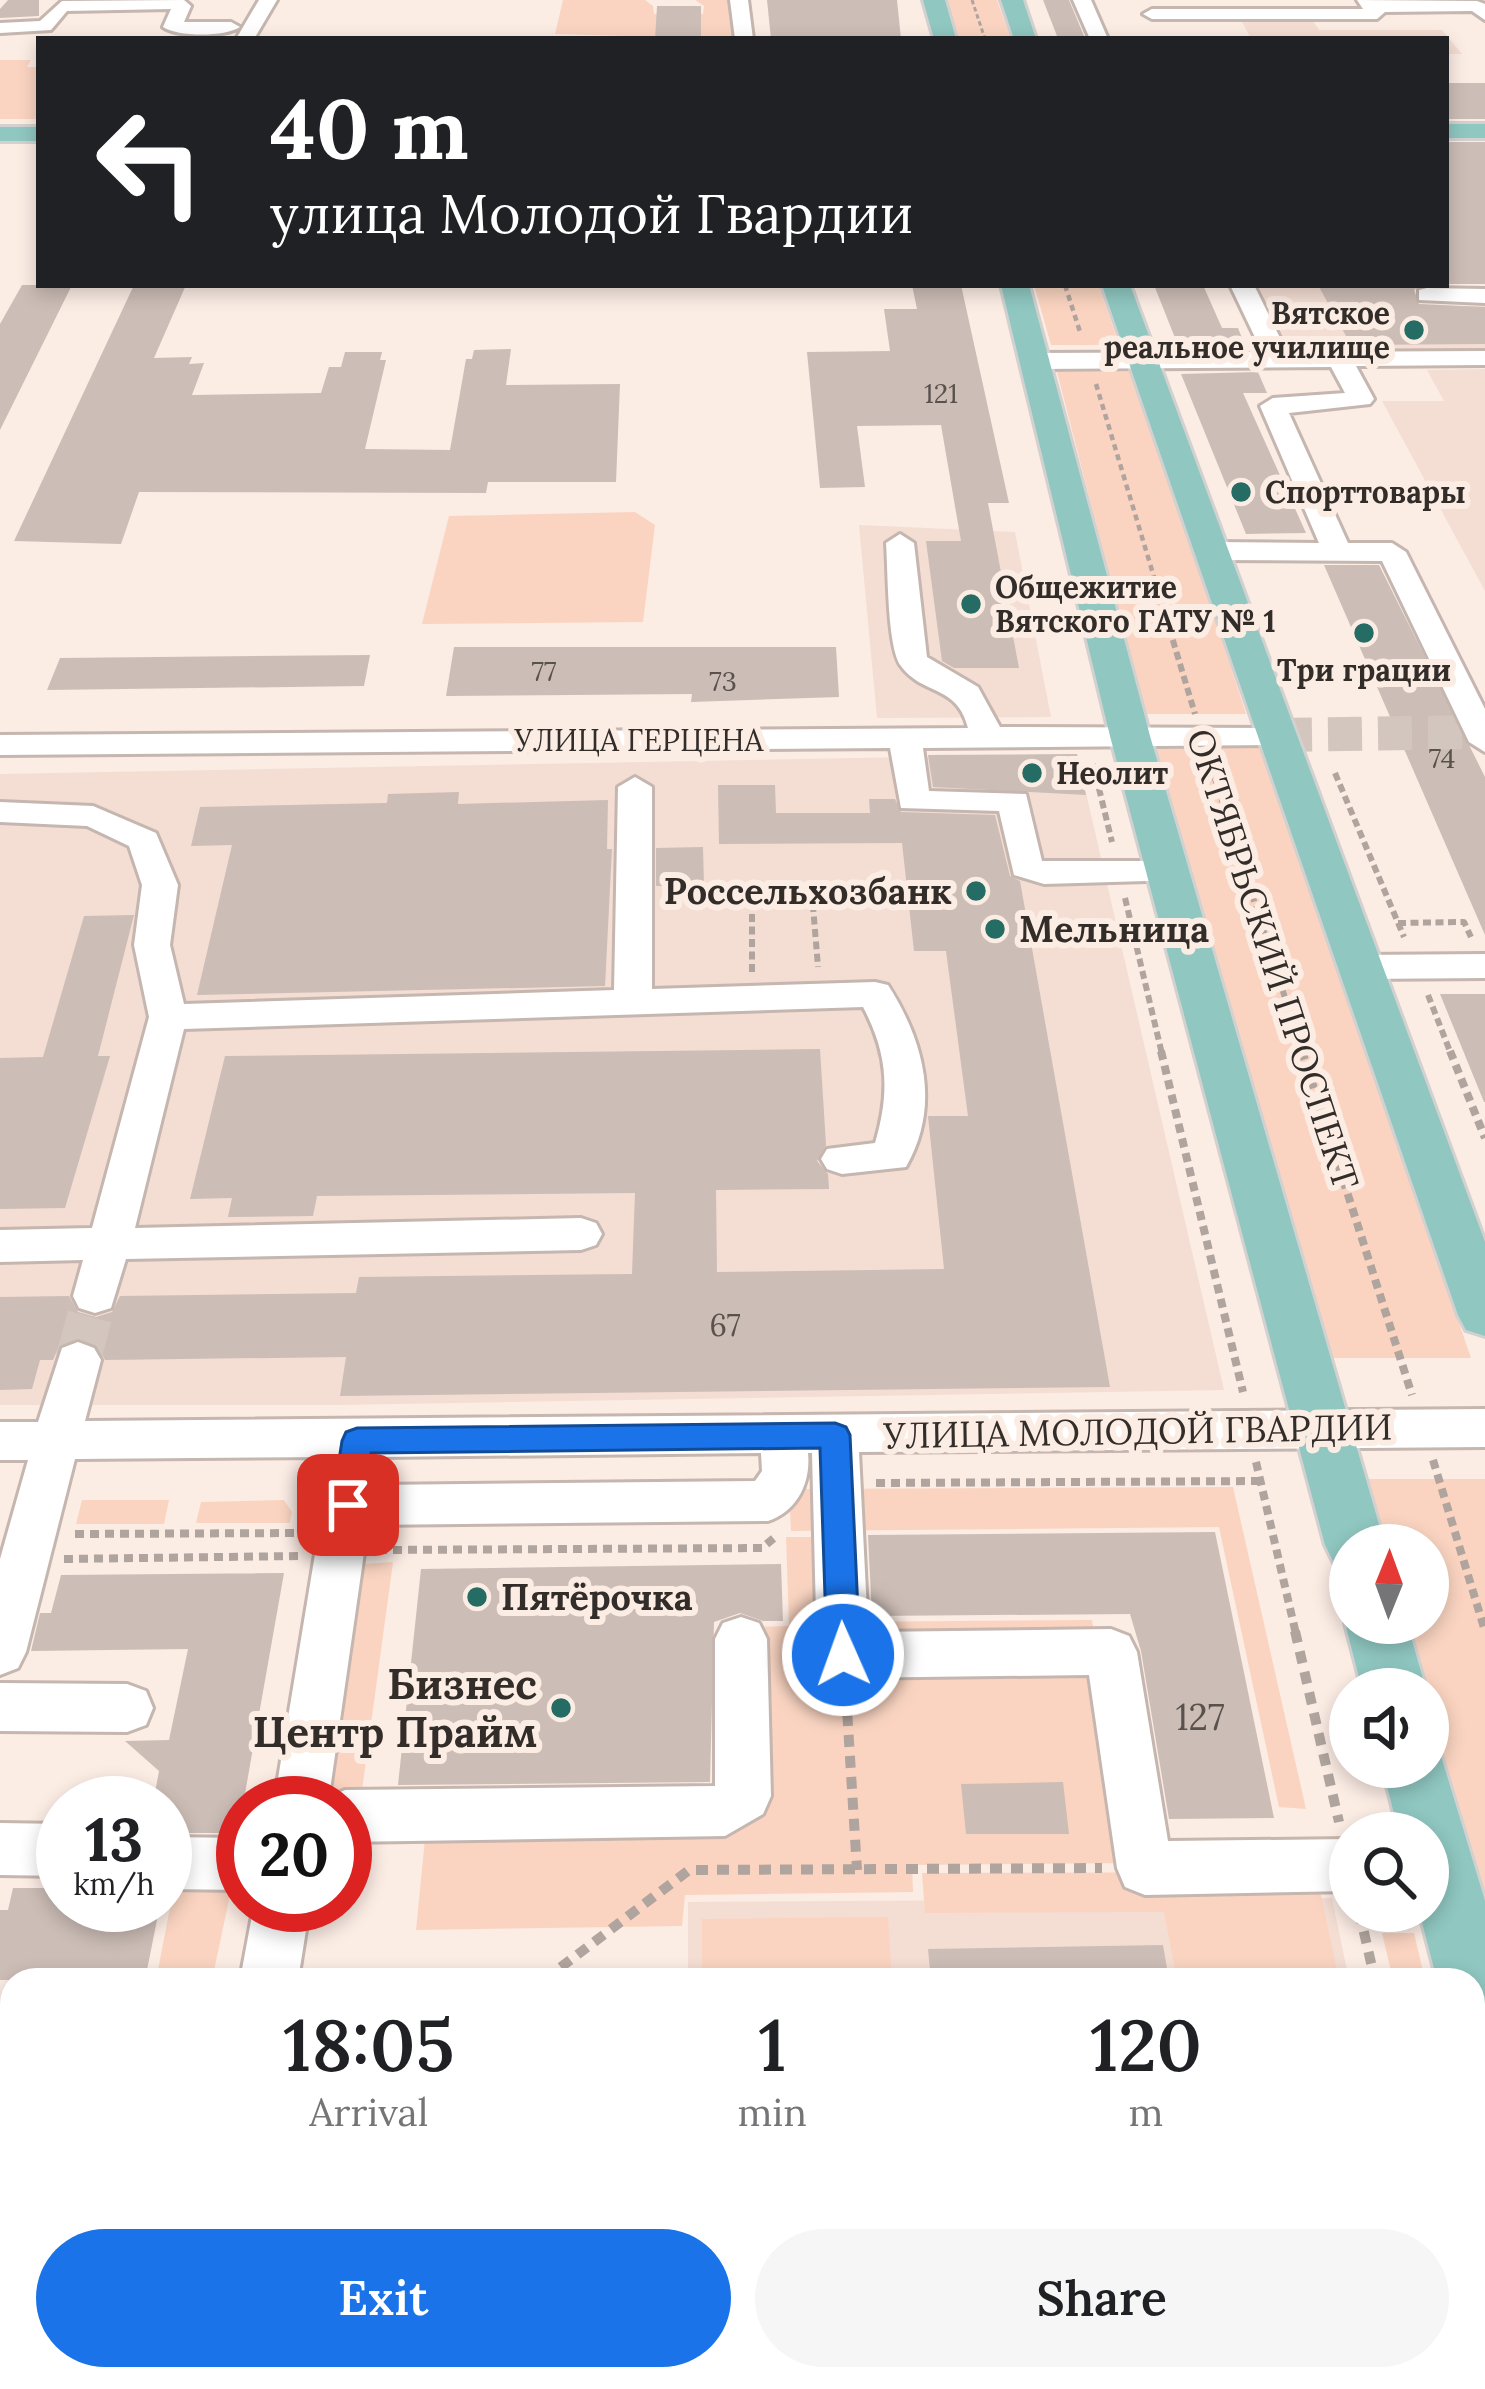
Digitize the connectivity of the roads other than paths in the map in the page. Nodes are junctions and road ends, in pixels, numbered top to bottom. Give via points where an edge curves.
1 (268, 0) edge
2 (739, 0) edge
3 (934, 0) edge
4 (1012, 0) edge
5 (1082, 0) edge
6 (106, 1) edge
7 (152, 1) edge
8 (1369, 3) edge
9 (1152, 14) dead end
10 (1485, 15) edge
11 (0, 28) edge
12 (238, 33) edge
13 (743, 36) edge
14 (944, 36) edge
15 (1024, 36) edge
16 (1098, 36) edge
17 (1449, 131) edge
18 (1485, 131) edge
19 (0, 134) edge
20 (36, 134) edge
21 (1016, 288) edge
22 (1117, 288) edge
23 (1243, 288) edge
24 (1426, 295) dead end
25 (1485, 296) edge
26 (1485, 358) edge
27 (1278, 359) junction
28 (1339, 359) junction
29 (1037, 361) junction
30 (1143, 361) junction
31 (900, 543) dead end
32 (1337, 550) junction
33 (1211, 551) junction
34 (1480, 734) edge
35 (1278, 735) junction
36 (905, 738) junction
37 (987, 738) junction
38 (1109, 741) junction
39 (0, 745) edge
40 (635, 788) dead end
41 (0, 812) edge
42 (1168, 872) junction
43 (1485, 966) edge
44 (1361, 967) junction
45 (633, 1002) junction
46 (168, 1016) junction
47 (842, 1159) dead end
48 (580, 1234) dead end
49 (109, 1244) junction
50 (0, 1246) edge
51 (95, 1296) tunnel mouth
52 (1485, 1315) edge
53 (78, 1360) tunnel mouth
54 (1324, 1427) junction
55 (1485, 1427) edge
56 (835, 1435) junction
57 (783, 1436) junction
58 (58, 1440) junction
59 (0, 1441) edge
60 (357, 1441) junction
61 (327, 1510) junction
62 (1349, 1524) edge
63 (741, 1639) dead end
64 (0, 1652) edge
65 (0, 1708) edge
66 (128, 1708) dead end
67 (303, 1776) edge
68 (372, 1816) edge
69 (0, 1850) edge
70 (36, 1850) edge
71 (1329, 1865) edge
72 (1449, 1908) edge
73 (278, 1932) edge
74 (271, 1968) edge
75 (1468, 1968) edge

1 - 12 street
2 - 13 street
3 - 14 main road
4 - 15 main road
5 - 16 street
6 - 7 street
6 - 11 street via 62,6 45,26
7 - 12 street via 182,6 172,27
8 - 9 street via 1377,14
8 - 10 street via 1477,6
17 - 18 main road
19 - 20 main road
21 - 29 main road, ОКТЯБРЬСКИЙ ПРОСПЕКТ
22 - 30 main road, ОКТЯБРЬСКИЙ ПРОСПЕКТ
23 - 27 street
24 - 25 street
26 - 28 street
27 - 28 street
27 - 30 street
28 - 32 street via 1361,399 1273,406
29 - 30 street
29 - 38 main road, ОКТЯБРЬСКИЙ ПРОСПЕКТ
30 - 33 main road, ОКТЯБРЬСКИЙ ПРОСПЕКТ
31 - 37 street via 912,660 968,692
32 - 33 street
32 - 34 street via 1392,552
33 - 35 main road, ОКТЯБРЬСКИЙ ПРОСПЕКТ
35 - 38 street, УЛИЦА ГЕРЦЕНА
35 - 44 main road, ОКТЯБРЬСКИЙ ПРОСПЕКТ
36 - 37 street, УЛИЦА ГЕРЦЕНА
36 - 39 street, УЛИЦА ГЕРЦЕНА
36 - 42 street via 913,801 1014,801 1026,867
37 - 38 street, УЛИЦА ГЕРЦЕНА
38 - 42 main road, ОКТЯБРЬСКИЙ ПРОСПЕКТ
40 - 45 street
41 - 46 street via 93,816 144,840 160,885 152,945
42 - 54 main road, ОКТЯБРЬСКИЙ ПРОСПЕКТ
43 - 44 street
44 - 52 main road, ОКТЯБРЬСКИЙ ПРОСПЕКТ
45 - 46 street
45 - 47 street via 875,994 906,1050 905,1108 891,1157
46 - 49 street
48 - 49 street
49 - 50 street
49 - 51 street
53 - 58 street
54 - 55 street, УЛИЦА МОЛОДОЙ ГВАРДИИ
54 - 56 street, УЛИЦА МОЛОДОЙ ГВАРДИИ
54 - 62 main road, ОКТЯБРЬСКИЙ ПРОСПЕКТ
56 - 57 street, УЛИЦА МОЛОДОЙ ГВАРДИИ
56 - 71 street via 843,1655 1112,1652 1145,1868
57 - 60 street, УЛИЦА МОЛОДОЙ ГВАРДИИ
57 - 61 street via 786,1475 768,1501
58 - 59 street, УЛИЦА МОЛОДОЙ ГВАРДИИ
58 - 60 street, УЛИЦА МОЛОДОЙ ГВАРДИИ
58 - 64 street
60 - 61 street
61 - 67 street
63 - 68 street via 743,1796 724,1811
65 - 66 street
69 - 70 street
72 - 75 main road
73 - 74 street

